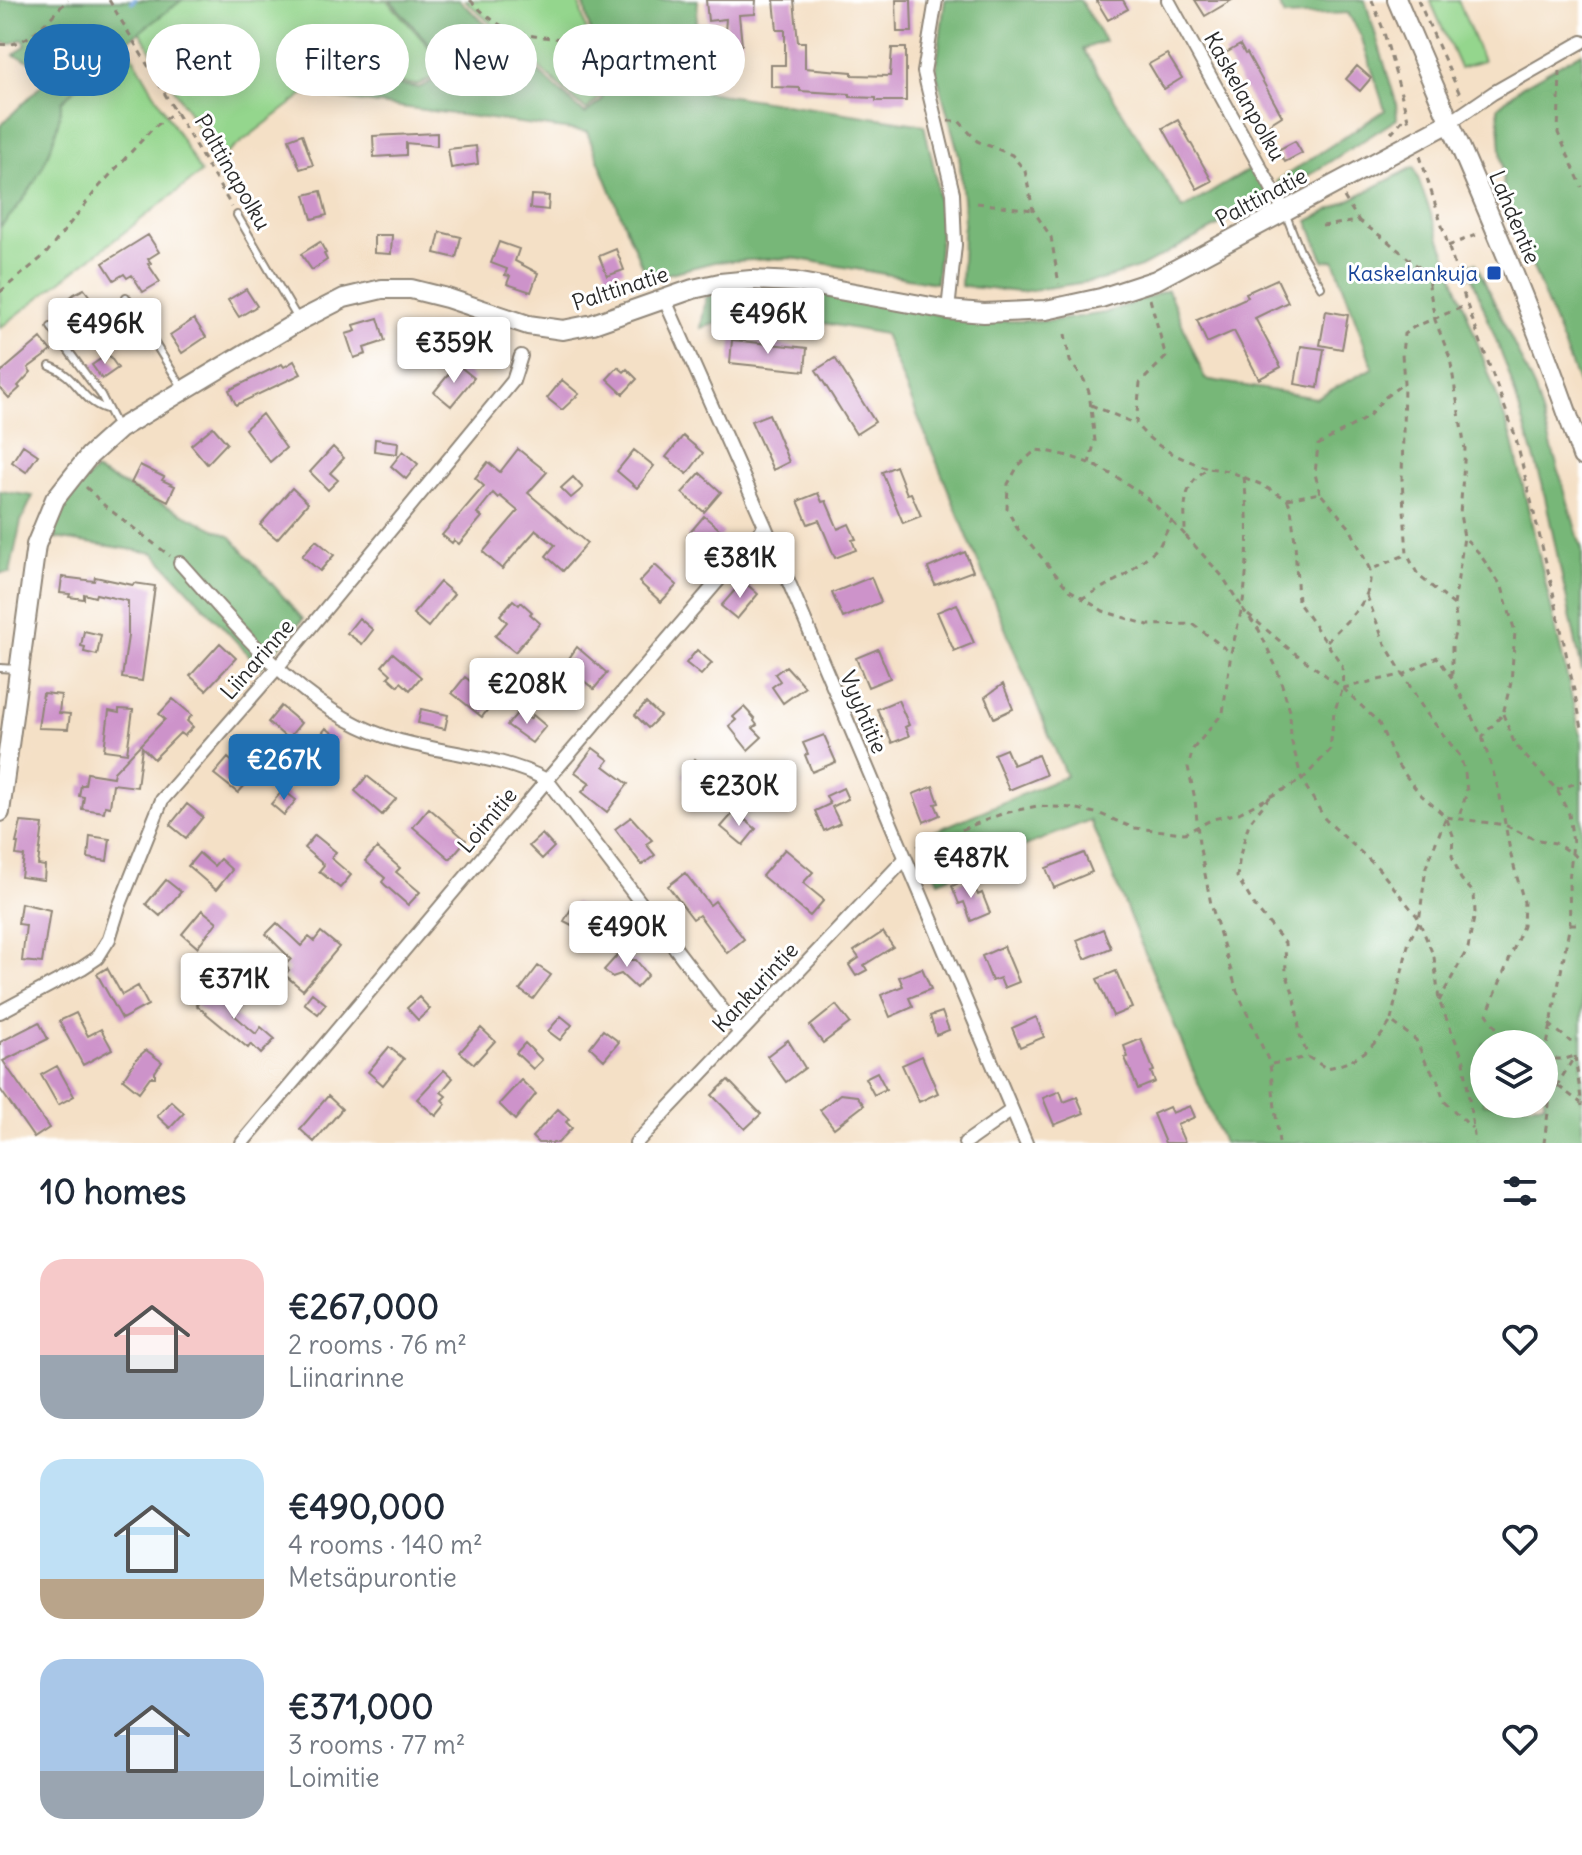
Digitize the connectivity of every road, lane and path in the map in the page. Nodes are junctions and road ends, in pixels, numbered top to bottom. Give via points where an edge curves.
1 (68, 0) edge
2 (109, 0) edge
3 (470, 0) edge
4 (936, 0) edge
5 (1168, 0) edge
6 (1372, 0) edge
7 (1397, 0) edge
8 (1418, 0) edge
9 (553, 37) edge
10 (1582, 42) edge
11 (0, 44) edge
12 (1559, 55) junction
13 (1456, 88) dead end
14 (176, 111) junction
15 (936, 121) junction
16 (1449, 123) junction
17 (1384, 139) dead end
18 (1424, 169) dead end
19 (1337, 184) junction
20 (1582, 187) edge
21 (977, 203) dead end
22 (1033, 210) junction
23 (1285, 212) junction
24 (237, 215) joint
25 (1359, 221) junction
26 (1322, 226) dead end
27 (1448, 246) junction
28 (1483, 247) dead end
29 (1059, 284) dead end
30 (1143, 284) junction
31 (1321, 287) dead end
32 (0, 292) edge
33 (126, 297) dead end
34 (664, 298) junction
35 (1467, 305) junction
36 (948, 310) junction
37 (1435, 320) junction
38 (299, 321) junction
39 (51, 327) dead end
40 (1065, 334) dead end
41 (521, 356) dead end
42 (50, 366) dead end
43 (1404, 383) junction
44 (184, 390) junction
45 (1090, 405) junction
46 (106, 409) junction
47 (1136, 424) junction
48 (119, 429) junction
49 (1582, 456) edge
50 (1089, 463) junction
51 (1208, 468) junction
52 (1244, 477) junction
53 (79, 481) dead end
54 (1320, 493) junction
55 (1287, 499) junction
56 (1172, 520) junction
57 (765, 526) junction
58 (1185, 535) junction
59 (1464, 537) junction
60 (1407, 554) junction
61 (180, 563) joint
62 (1370, 570) junction
63 (1367, 596) junction
64 (1081, 599) junction
65 (1454, 605) junction
66 (1242, 608) junction
67 (1327, 641) junction
68 (1231, 653) junction
69 (0, 668) edge
70 (277, 668) junction
71 (19, 669) junction
72 (1405, 674) junction
73 (1452, 678) junction
74 (1343, 688) junction
75 (1503, 714) junction
76 (1582, 728) edge
77 (1482, 737) junction
78 (547, 780) junction
79 (1302, 780) junction
80 (1582, 781) edge
81 (1557, 790) junction
82 (1270, 797) junction
83 (0, 812) edge
84 (1446, 817) junction
85 (1457, 820) junction
86 (1505, 825) junction
87 (1197, 826) junction
88 (916, 847) dead end
89 (1572, 856) junction
90 (904, 860) junction
91 (1582, 860) edge
92 (1419, 922) junction
93 (1570, 924) junction
94 (1582, 924) edge
95 (1439, 1001) junction
96 (0, 1012) edge
97 (1391, 1021) junction
98 (1549, 1024) junction
99 (1498, 1030) edge
100 (1548, 1030) edge
101 (740, 1033) junction
102 (1571, 1042) dead end
103 (1575, 1056) junction
104 (1308, 1057) junction
105 (1558, 1059) edge
106 (1270, 1064) junction
107 (1558, 1086) joint
108 (1581, 1104) edge
109 (1012, 1110) junction
110 (1547, 1118) edge
111 (1472, 1128) junction
112 (242, 1143) edge
113 (636, 1143) edge
114 (965, 1143) edge
115 (1026, 1143) edge
116 (1279, 1143) edge
117 (1475, 1143) edge
118 (1544, 1143) edge

1 - 11 path via 24,41
2 - 14 path, Palttinapolku
3 - 9 path via 510,30
4 - 15 street via 924,72
5 - 23 street, Kaskelanpolku
6 - 17 path via 1407,115
7 - 16 street, Lahdentie
8 - 13 path
10 - 12 street
12 - 16 street
12 - 20 path via 1558,133
14 - 24 path, Palttinapolku
14 - 32 path via 98,188 45,255
15 - 22 path via 959,121 977,141 1012,155 1025,171
15 - 36 street via 955,222
16 - 19 street, Palttinatie
16 - 49 street, Lahdentie
18 - 27 path
19 - 23 street, Palttinatie
19 - 25 path
21 - 22 path
22 - 29 path via 1051,237
23 - 30 street, Palttinatie
23 - 31 lane
24 - 38 lane, Palttinapolku
25 - 26 path
25 - 37 path via 1427,274
27 - 28 path via 1478,234
27 - 35 path
30 - 36 street, Palttinatie via 1046,310
30 - 47 path via 1166,357 1140,383
33 - 44 lane
34 - 36 street, Palttinatie via 751,280 795,282
34 - 38 street, Palttinatie via 563,330 528,325 426,292 382,289 344,298
34 - 57 street, Vyyhtitie
35 - 37 path
35 - 76 path via 1515,435
37 - 43 path via 1404,334
37 - 59 path via 1450,358 1465,449 1460,514
38 - 44 street, Palttinatie
39 - 46 lane
40 - 45 path via 1070,361 1084,380
41 - 70 street, Liinarinne via 513,381
42 - 46 lane via 66,372 92,404
43 - 54 path via 1368,417 1318,445 1315,474
43 - 60 path
44 - 48 street, Palttinatie
45 - 47 path
45 - 50 path via 1095,441
46 - 48 lane
47 - 51 path via 1174,456
48 - 71 street, Palttinatie via 72,474 43,525
50 - 56 path via 1155,503
50 - 64 path via 1036,450 1008,484 1007,509 1017,528
51 - 52 path
51 - 58 path via 1192,479 1185,500
52 - 55 path
52 - 66 path via 1249,520
53 - 61 path
54 - 55 path
54 - 62 path via 1350,528
55 - 67 path via 1298,602
56 - 58 path
56 - 64 path via 1159,547 1124,576
57 - 78 street, Loimitie
57 - 90 street, Vyyhtitie
58 - 66 path via 1216,568
59 - 65 path
59 - 75 path via 1502,587 1515,632
60 - 62 path
60 - 65 path via 1418,575
61 - 70 street
62 - 63 path
63 - 67 path
63 - 72 path via 1384,642
64 - 68 path via 1148,625 1193,624
65 - 73 path
66 - 68 path
66 - 74 path
66 - 79 path via 1277,669
67 - 74 path via 1342,665
68 - 87 path via 1223,713 1193,749 1188,767
69 - 71 lane
70 - 78 street via 366,728 515,766
70 - 96 street, Liinarinne via 162,800 97,958
71 - 83 street, Palttinatie
72 - 73 path via 1437,657
72 - 74 path
72 - 85 path via 1424,710 1460,756 1467,792
73 - 77 path
74 - 79 path via 1330,750
74 - 84 path via 1379,723 1397,764
75 - 77 path
75 - 81 path via 1515,745
77 - 86 path
78 - 101 street
78 - 112 street, Loimitie
79 - 82 path
79 - 92 path via 1325,819 1378,868
80 - 81 path
81 - 89 path via 1569,814
82 - 87 path
82 - 104 path via 1249,823 1237,877 1285,943 1286,973
84 - 85 path
84 - 92 path via 1426,867
84 - 95 path via 1453,835 1452,856 1461,879 1474,893 1475,913 1468,948
85 - 86 path
86 - 89 path via 1555,843
86 - 99 path via 1524,902 1523,926 1487,1014
87 - 88 path via 1185,833 1134,828 1100,814 1037,806
87 - 106 path via 1211,904 1237,991
89 - 91 path
89 - 93 path
90 - 101 street, Kankurintie
90 - 109 street, Vyyhtitie
92 - 95 path via 1434,957
92 - 97 path via 1409,941
93 - 94 path
93 - 98 path
95 - 111 path via 1464,1061
97 - 104 path via 1379,1041 1345,1065 1326,1068
97 - 111 path via 1416,1040 1444,1101
98 - 100 path
98 - 102 path
101 - 113 street, Kankurintie
103 - 105 path
103 - 107 path
103 - 108 path
104 - 106 path
106 - 116 path
107 - 108 path
109 - 114 street
109 - 115 street, Vyyhtitie
110 - 118 path
111 - 117 path

